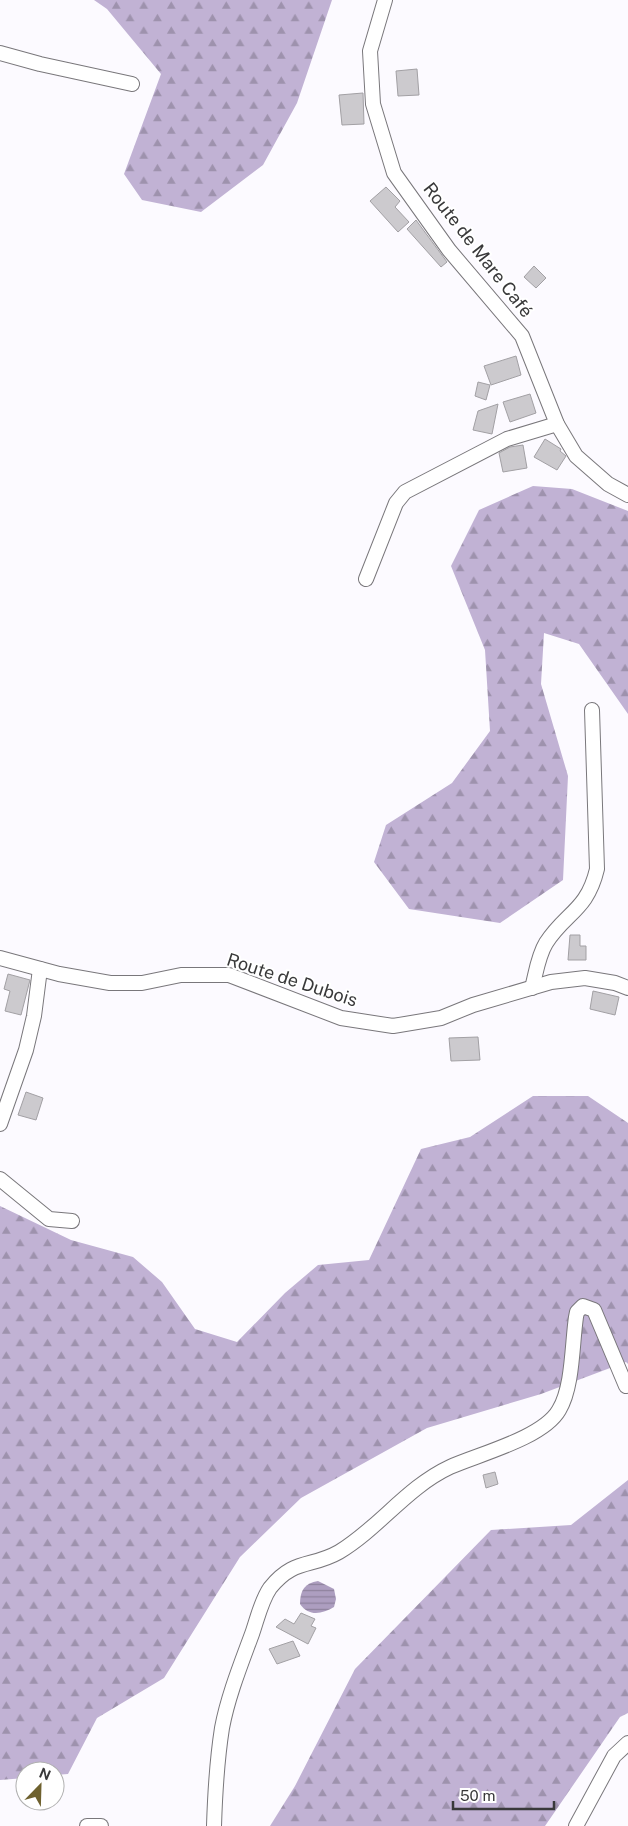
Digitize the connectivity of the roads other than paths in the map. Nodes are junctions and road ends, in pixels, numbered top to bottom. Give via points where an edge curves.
1 (385, 0) edge
2 (0, 53) edge
3 (132, 84) dead end
4 (557, 424) junction
5 (628, 495) edge
6 (366, 579) dead end
7 (592, 710) dead end
8 (0, 958) edge
9 (40, 969) junction
10 (532, 988) junction
11 (628, 988) edge
12 (0, 1124) edge
13 (0, 1179) edge
14 (72, 1221) dead end
15 (626, 1386) dead end
16 (628, 1743) edge
17 (87, 1826) edge
18 (101, 1826) edge
19 (214, 1826) edge
20 (576, 1826) edge

1 - 4 street, Route de Mare Café via 370,51 373,104 394,173 449,250 522,336
2 - 3 street
4 - 5 street, Route de Mare Café via 576,456 608,484
4 - 6 street via 507,439 405,492 396,503
7 - 10 street via 597,869 580,907 545,945
8 - 9 street, Route de Dubois
9 - 10 street, Route de Dubois via 110,983 142,983 180,975 229,975 341,1018 393,1026 441,1018
9 - 12 street via 26,1050
10 - 11 street, Route de Dubois via 584,978
13 - 14 street via 50,1219
15 - 19 street via 594,1310 584,1306 577,1312 566,1395 552,1419 517,1441 449,1468 414,1489 363,1536 343,1548 289,1569 278,1579 268,1591 237,1674 222,1728
16 - 20 street via 614,1756
17 - 18 street

